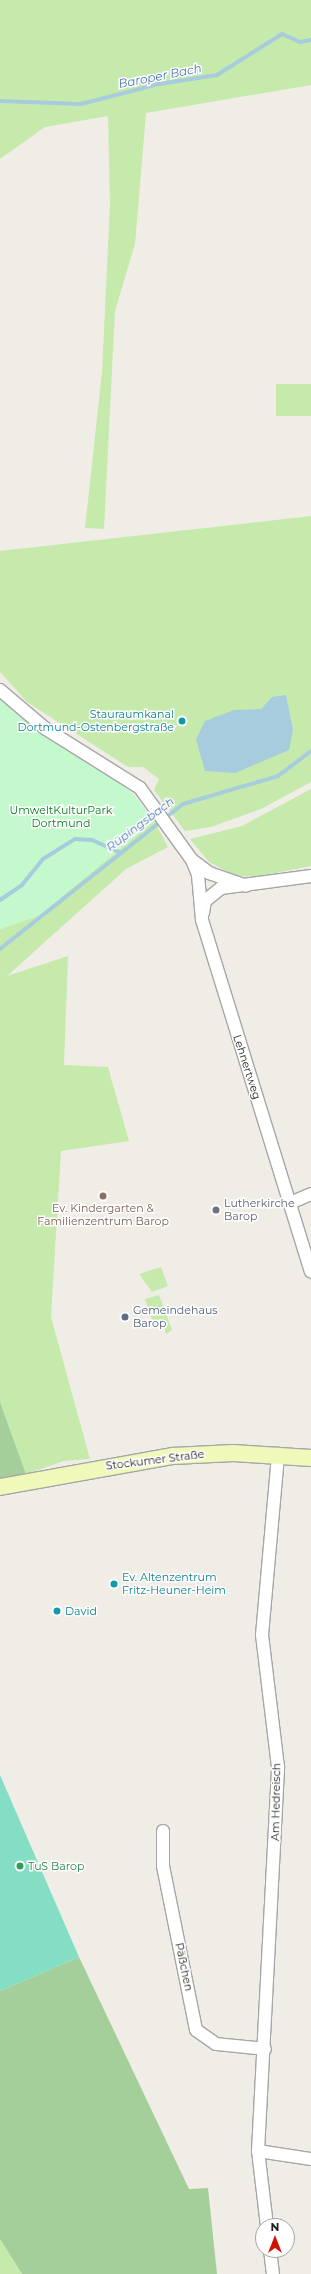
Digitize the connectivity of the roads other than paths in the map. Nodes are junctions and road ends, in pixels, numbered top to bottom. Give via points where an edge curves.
1 (0, 690) edge
2 (192, 860) junction
3 (311, 876) edge
4 (246, 886) junction
5 (202, 920) junction
6 (311, 1194) edge
7 (290, 1203) junction
8 (311, 1272) edge
9 (278, 1454) junction
10 (311, 1458) edge
11 (0, 1487) edge
12 (163, 1831) dead end
13 (265, 2049) junction
14 (258, 2151) junction
15 (311, 2159) edge
16 (266, 2218) edge
17 (271, 2258) edge
18 (273, 2274) edge

1 - 2 street via 46,729 140,788
2 - 4 street via 209,873
2 - 5 street, Lehnertweg via 198,875
3 - 4 street
4 - 5 street via 212,891 205,901
5 - 7 street, Lehnertweg
6 - 7 street
7 - 8 street, Lehnertweg
9 - 10 main road, Stockumer Straße
9 - 11 main road, Stockumer Straße via 173,1456
9 - 13 street, Am Hedreisch via 262,1635 278,1775
12 - 13 street, Päßchen via 163,1866 196,2030 216,2044
13 - 14 street, Am Hedreisch
14 - 15 street
14 - 16 street, Am Hedreisch
17 - 18 street

